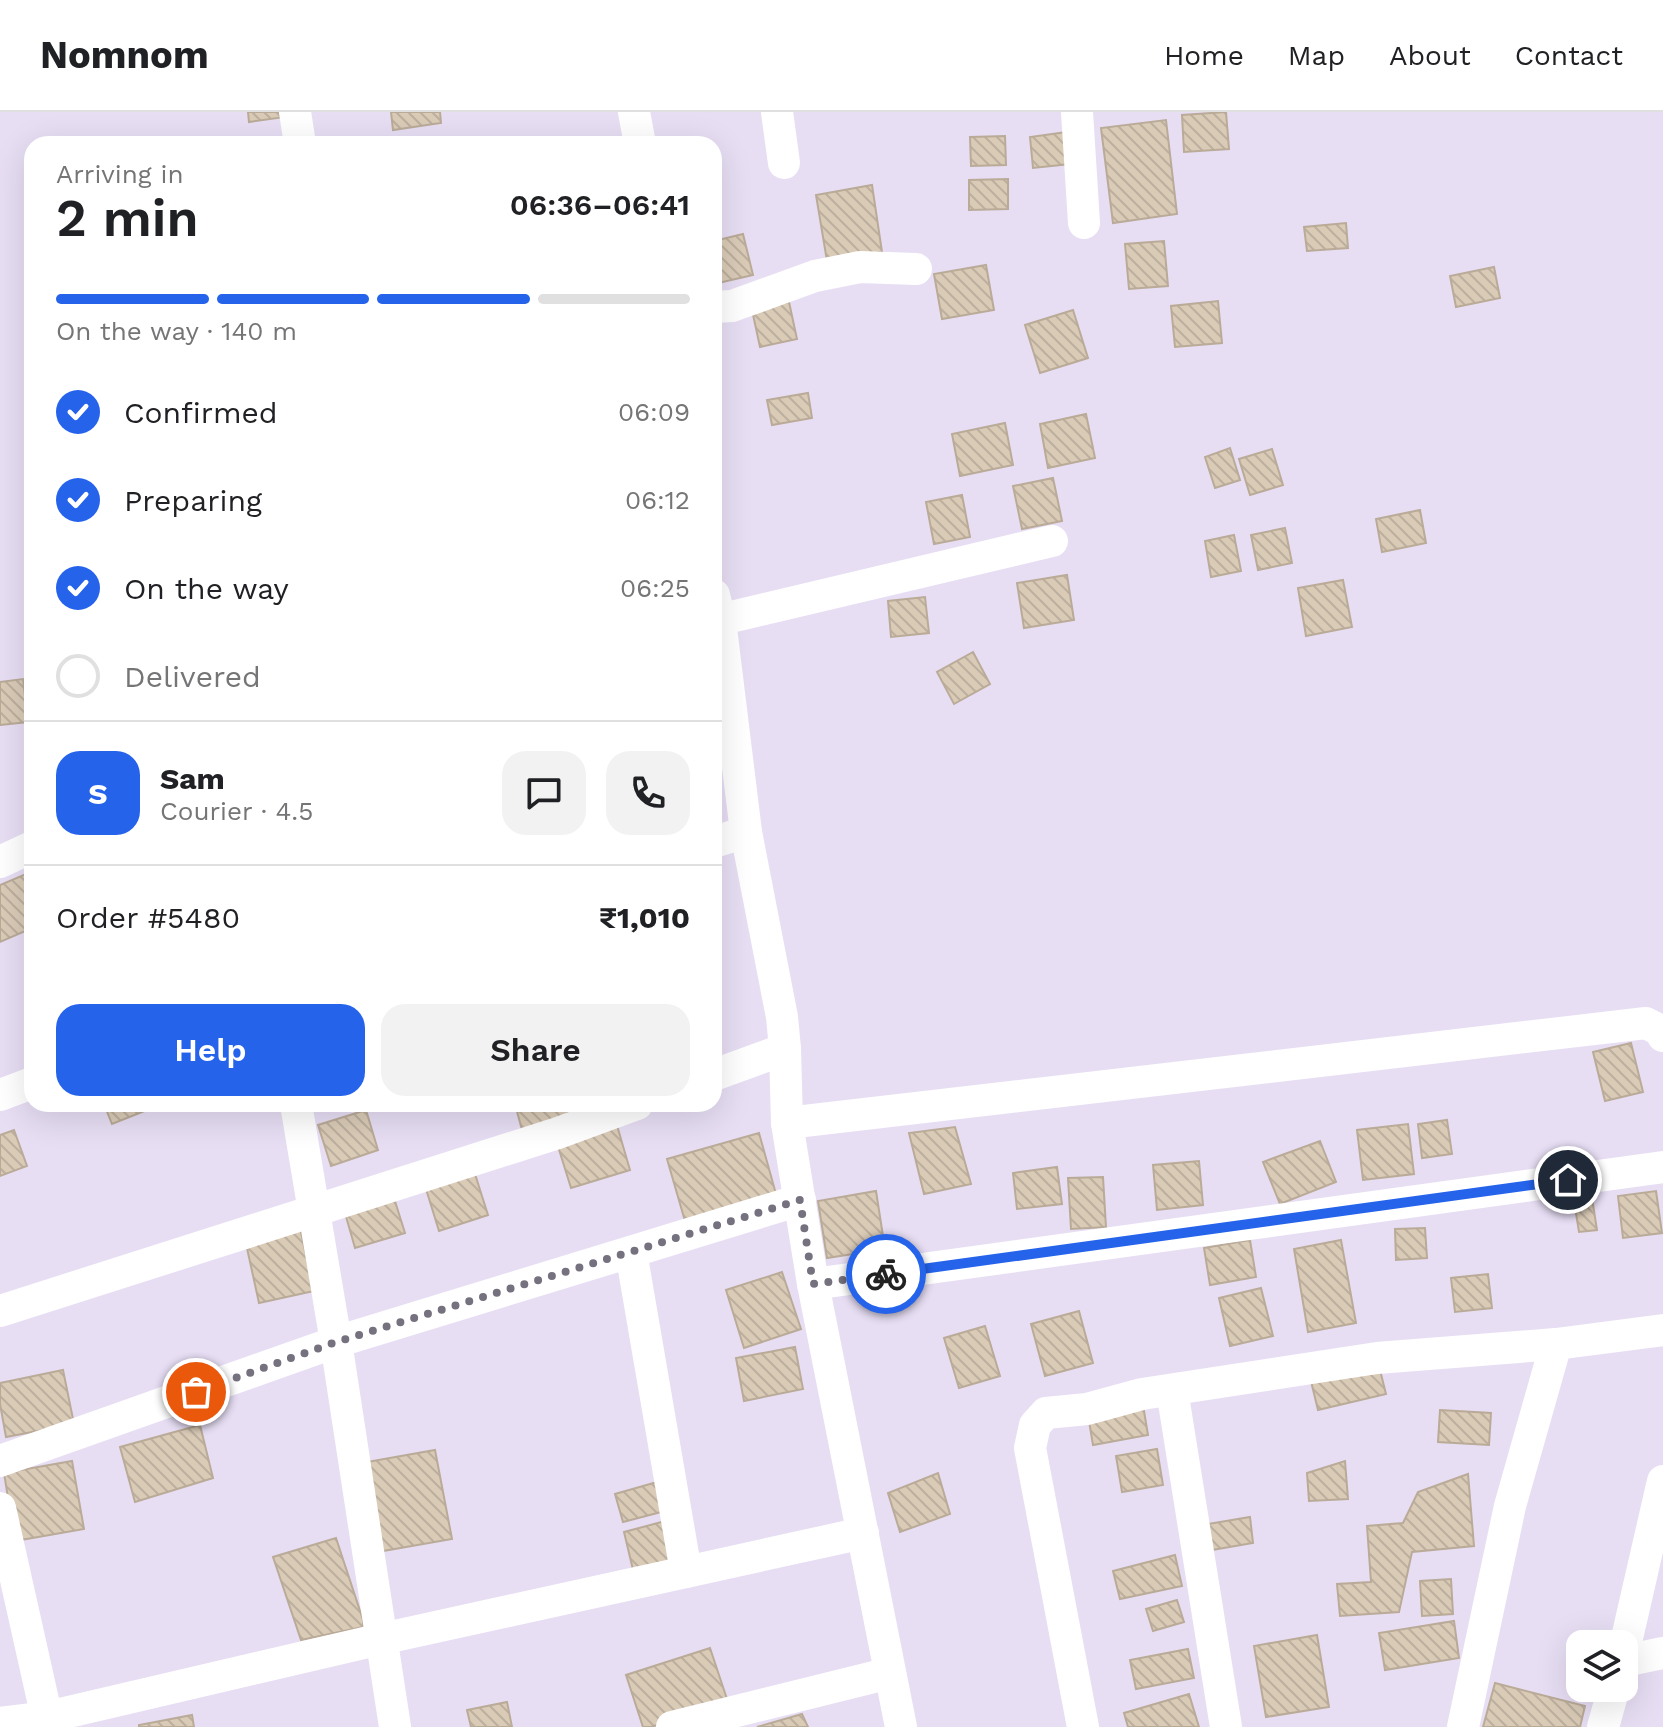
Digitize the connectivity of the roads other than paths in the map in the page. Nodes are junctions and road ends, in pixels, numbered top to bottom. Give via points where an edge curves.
1 (295, 112) edge
2 (634, 112) edge
3 (777, 112) edge
4 (1077, 112) edge
5 (299, 136) edge
6 (638, 136) edge
7 (784, 163) dead end
8 (1084, 223) dead end
9 (916, 269) dead end
10 (722, 307) edge
11 (1052, 541) dead end
12 (722, 611) edge
13 (722, 656) edge
14 (746, 832) junction
15 (722, 840) edge
16 (24, 851) edge
17 (0, 862) edge
18 (1663, 1036) edge
19 (785, 1049) junction
20 (722, 1072) edge
21 (24, 1086) edge
22 (0, 1095) edge
23 (297, 1112) edge
24 (615, 1112) edge
25 (787, 1123) junction
26 (1663, 1167) edge
27 (800, 1200) junction
28 (314, 1211) junction
29 (631, 1252) junction
30 (813, 1284) junction
31 (0, 1311) edge
32 (1663, 1330) edge
33 (336, 1342) junction
34 (1556, 1344) junction
35 (1172, 1390) junction
36 (0, 1461) edge
37 (1663, 1481) edge
38 (0, 1508) edge
39 (863, 1533) junction
40 (686, 1572) junction
41 (1629, 1630) edge
42 (381, 1639) junction
43 (1663, 1653) edge
44 (1638, 1658) edge
45 (890, 1673) junction
46 (1610, 1702) edge
47 (48, 1722) edge
48 (0, 1723) edge
49 (395, 1727) edge
50 (672, 1727) edge
51 (901, 1727) edge
52 (1083, 1727) edge
53 (1226, 1727) edge
54 (1463, 1727) edge
55 (1603, 1727) edge

1 - 5 street
2 - 6 street
3 - 7 street
4 - 8 street
9 - 10 street via 860,267
11 - 12 street
13 - 14 street
14 - 15 street
14 - 19 street
16 - 17 street
18 - 25 street via 1646,1023
19 - 20 street
19 - 25 street
21 - 22 street
23 - 28 street
24 - 28 street
25 - 27 street
26 - 30 street
27 - 29 street
27 - 30 street
28 - 31 street
28 - 33 street
29 - 33 street
29 - 40 street
30 - 39 street
32 - 34 street
33 - 36 street
33 - 42 street
34 - 35 street via 1377,1358
34 - 54 street via 1510,1506
35 - 52 street via 1046,1413 1031,1436
35 - 53 street
37 - 41 street
38 - 47 street
39 - 40 street
39 - 45 street
40 - 42 street
42 - 47 street
42 - 49 street
43 - 44 street
45 - 50 street
45 - 51 street
46 - 55 street
47 - 48 street

